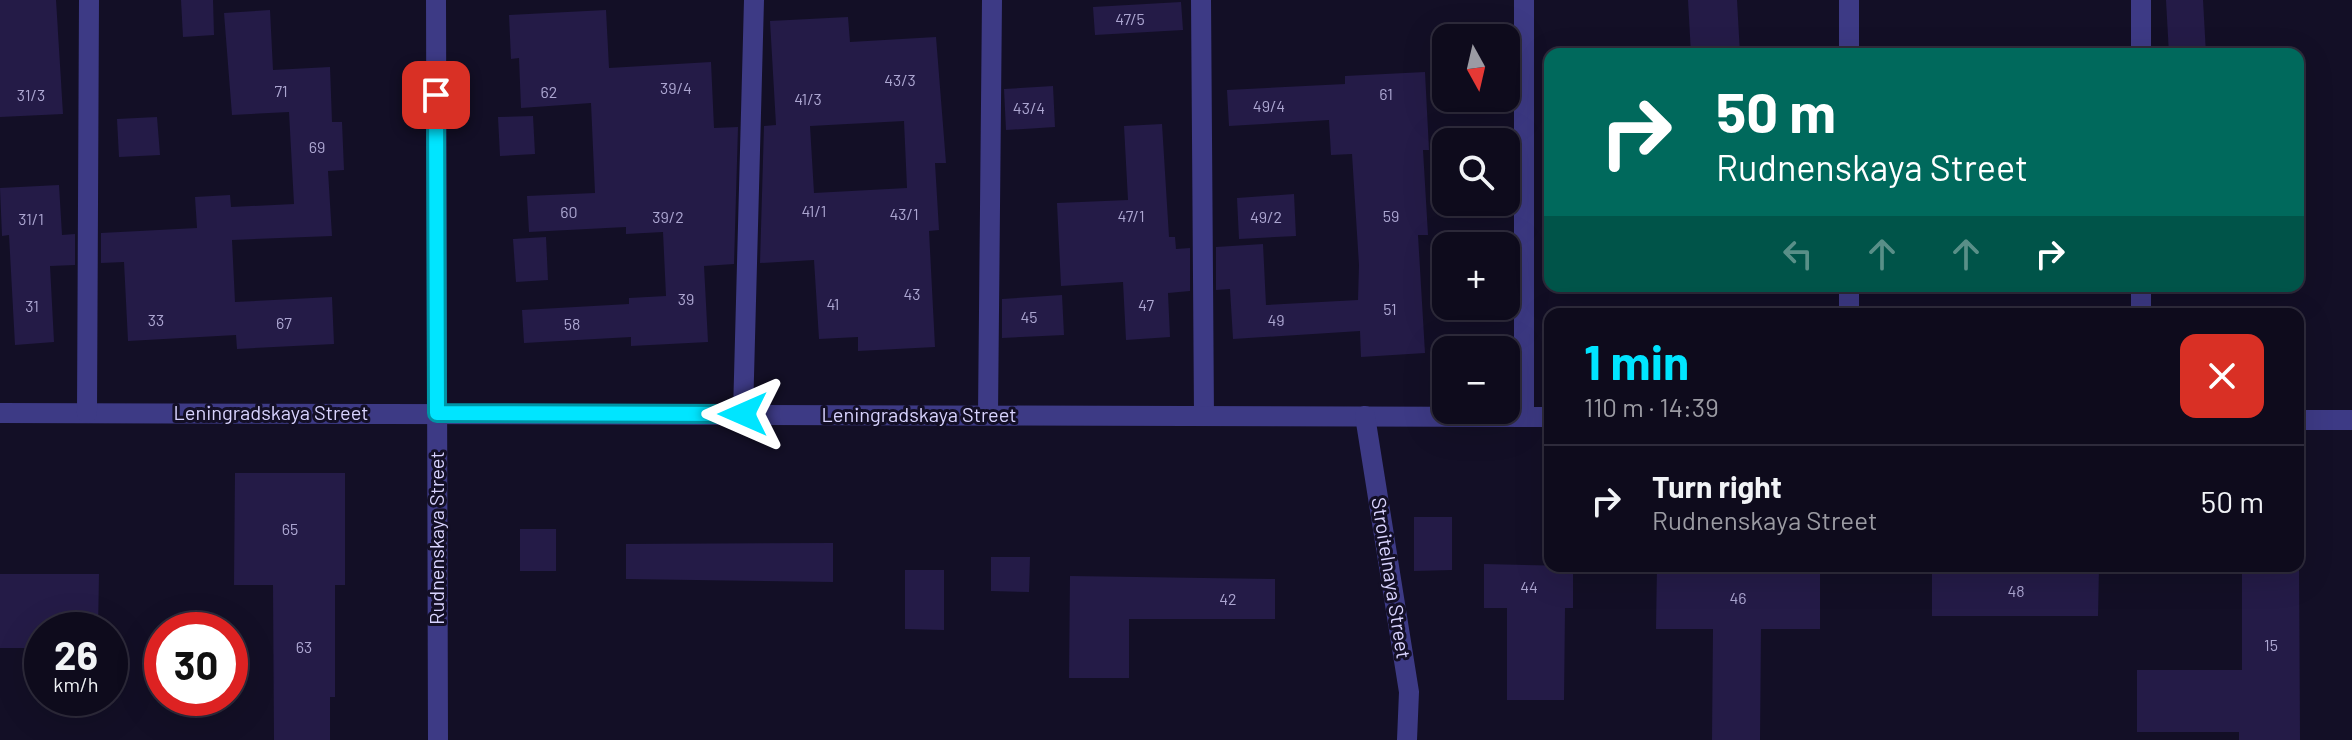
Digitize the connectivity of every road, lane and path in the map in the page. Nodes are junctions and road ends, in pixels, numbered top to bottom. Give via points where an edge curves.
1 (89, 0) edge
2 (436, 0) edge
3 (754, 0) edge
4 (992, 0) edge
5 (1201, 0) edge
6 (1524, 0) edge
7 (1849, 0) edge
8 (2141, 0) edge
9 (1849, 48) edge
10 (2141, 48) edge
11 (0, 413) edge
12 (87, 413) junction
13 (437, 413) junction
14 (743, 414) junction
15 (988, 415) junction
16 (1204, 416) junction
17 (1365, 416) junction
18 (1524, 417) junction
19 (1544, 417) edge
20 (2304, 420) edge
21 (2352, 420) edge
22 (438, 740) edge
23 (1407, 740) edge

1 - 12 street
2 - 13 street, Rudnenskaya Street
3 - 14 street
4 - 15 street
5 - 16 street
6 - 18 street
7 - 9 street
8 - 10 street
11 - 12 street, Leningradskaya Street
12 - 13 street, Leningradskaya Street
13 - 14 street, Leningradskaya Street
13 - 22 street, Rudnenskaya Street
14 - 15 street, Leningradskaya Street
15 - 16 street, Leningradskaya Street
16 - 17 street, Leningradskaya Street
17 - 18 street, Leningradskaya Street
17 - 23 street, Stroitelnaya Street via 1409,692
18 - 19 street, Leningradskaya Street
20 - 21 street

